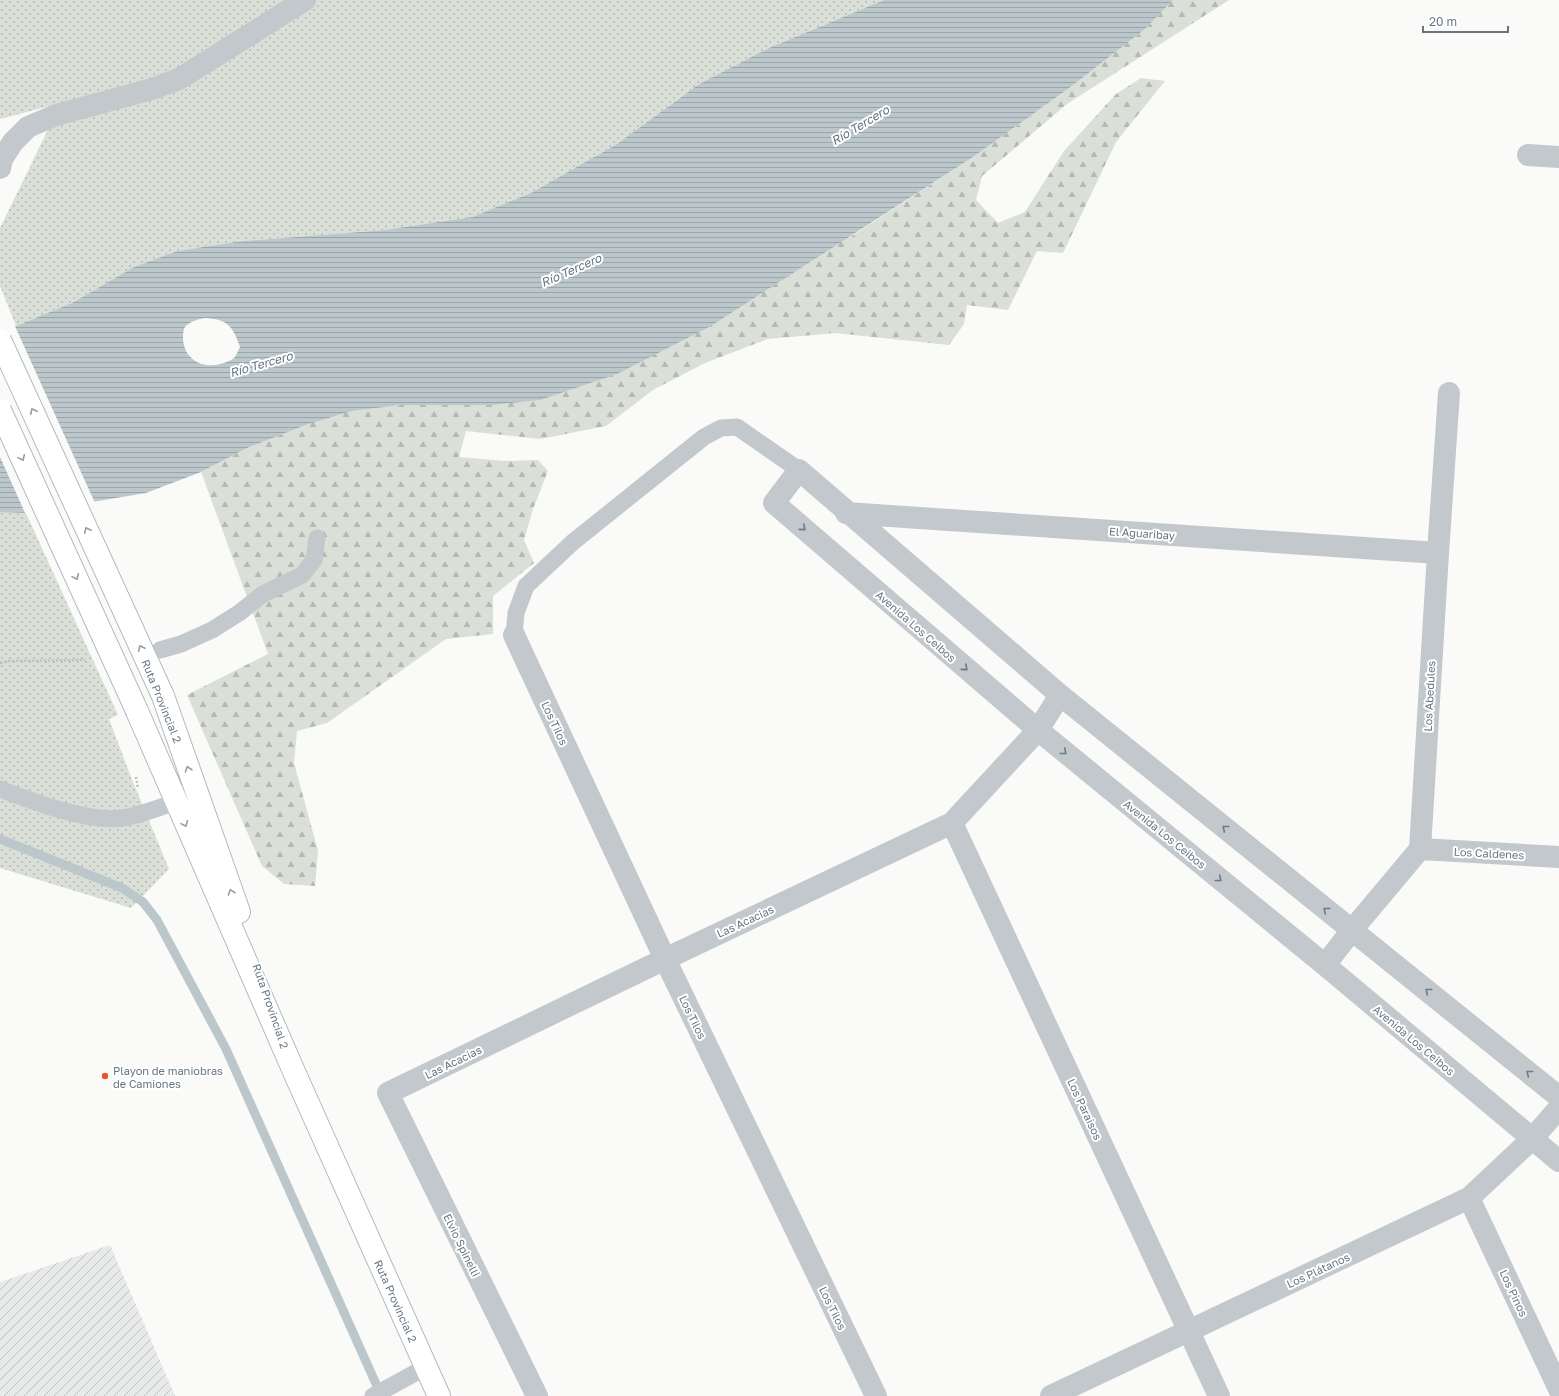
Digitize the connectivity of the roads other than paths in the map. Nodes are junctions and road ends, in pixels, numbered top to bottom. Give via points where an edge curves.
1 (305, 0) edge
2 (1528, 155) dead end
3 (1559, 157) edge
4 (0, 168) edge
5 (0, 340) edge
6 (1449, 393) dead end
7 (0, 410) edge
8 (799, 470) junction
9 (846, 513) junction
10 (317, 538) dead end
11 (1438, 553) junction
12 (514, 635) joint
13 (160, 650) dead end
14 (1060, 695) junction
15 (1038, 730) junction
16 (0, 789) edge
17 (176, 802) junction
18 (952, 822) junction
19 (1420, 849) junction
20 (1559, 857) edge
21 (1352, 930) junction
22 (665, 959) junction
23 (1325, 965) junction
24 (295, 1074) junction
25 (388, 1093) joint
26 (1559, 1097) edge
27 (1559, 1108) edge
28 (1532, 1139) junction
29 (1559, 1161) edge
30 (1469, 1198) junction
31 (1188, 1331) junction
32 (426, 1367) junction
33 (1559, 1389) edge
34 (373, 1396) edge
35 (440, 1396) edge
36 (537, 1396) edge
37 (876, 1396) edge
38 (1051, 1396) edge
39 (1218, 1396) edge

1 - 4 street via 180,78 152,89 56,115 28,127 12,142 2,158
2 - 3 street
24 -> 5 main road, Ruta Provincial 2, bridge via 162,696
6 - 11 street, Los Abedules
7 -> 17 main road, Ruta Provincial 2, bridge
8 - 9 street
8 - 12 lane via 737,427 721,428 710,434 572,542 526,586 516,612
8 -> 15 street, Avenida Los Ceibos via 774,503
9 - 11 street, El Aguaribay
9 - 14 street
10 - 13 lane via 314,560 302,575 263,594 212,630
11 - 19 street, Los Abedules
12 - 22 street, Los Tilos
14 - 15 street, Las Acacias
21 -> 14 street
15 - 18 street, Las Acacias
15 -> 23 street, Avenida Los Ceibos
16 - 17 lane via 38,804 91,817 121,818
17 -> 24 main road, Ruta Provincial 2
18 - 22 street, Las Acacias
18 - 31 street, Los Paraisos
19 - 20 street, Los Caldenes
19 - 21 street
21 - 23 street
26 -> 21 street
22 - 25 street, Las Acacias
22 - 37 street, Los Tilos
23 - 28 street, Avenida Los Ceibos
24 - 32 main road, Ruta Provincial 2
25 - 36 street, Elvio Spinelli
27 - 28 street, Los Plátanos
28 - 29 street, Avenida Los Ceibos
28 - 30 street, Los Plátanos
30 - 31 street, Los Plátanos
30 - 33 street, Los Pinos
31 - 38 street, Los Plátanos
31 - 39 street, Los Paraisos
32 - 34 lane
32 - 35 main road, Ruta Provincial 2

